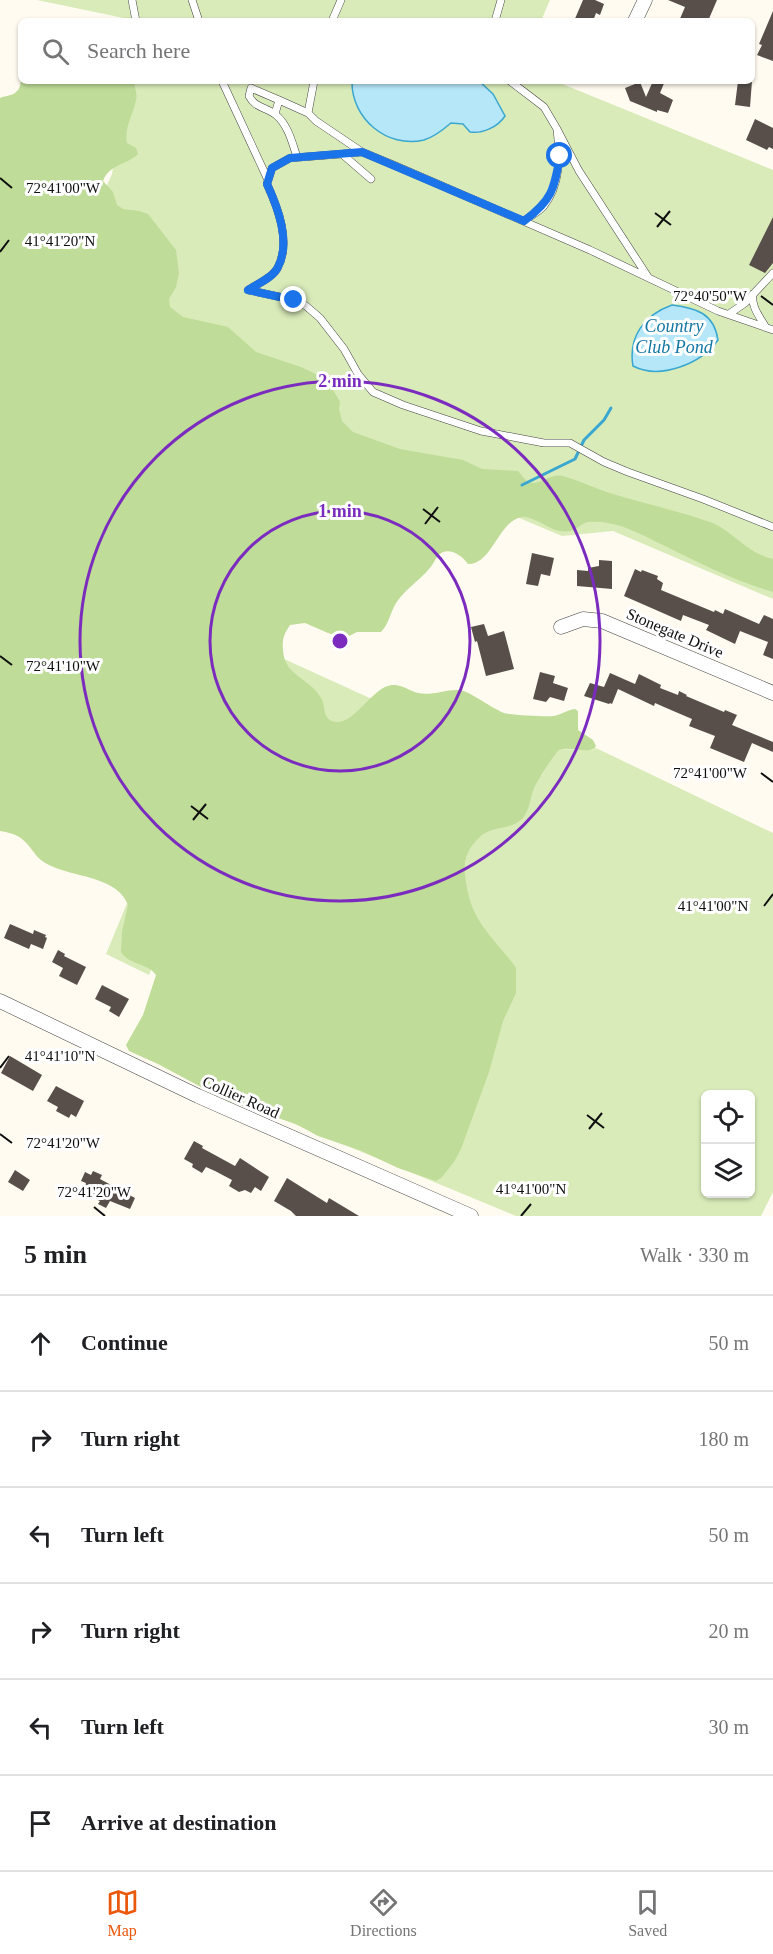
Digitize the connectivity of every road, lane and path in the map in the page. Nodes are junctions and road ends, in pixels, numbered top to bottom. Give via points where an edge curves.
1 (132, 0) edge
2 (192, 0) edge
3 (341, 0) edge
4 (501, 0) edge
5 (645, 0) edge
6 (135, 18) edge
7 (198, 18) edge
8 (333, 18) edge
9 (496, 18) edge
10 (636, 18) edge
11 (223, 84) edge
12 (313, 84) edge
13 (514, 84) edge
14 (279, 100) junction
15 (308, 113) junction
16 (275, 114) junction
17 (557, 129) junction
18 (362, 152) junction
19 (342, 154) junction
20 (297, 157) junction
21 (371, 179) dead end
22 (268, 180) junction
23 (524, 221) junction
24 (773, 273) edge
25 (649, 279) junction
26 (754, 291) junction
27 (729, 314) junction
28 (765, 326) junction
29 (773, 330) edge
30 (773, 527) edge
31 (561, 627) dead end
32 (773, 693) edge
33 (0, 1001) edge
34 (471, 1216) edge

1 - 6 lane
2 - 7 lane
3 - 8 lane
4 - 9 lane
5 - 10 street
11 - 22 lane
12 - 15 lane
13 - 17 lane via 544,107
14 - 15 lane
14 - 16 lane
14 - 16 lane via 252,88 249,96 252,102
15 - 18 lane
16 - 20 lane via 289,132
17 - 23 lane via 560,156 556,183 543,207
17 - 25 lane via 579,171
18 - 19 lane
18 - 23 lane
19 - 20 lane
19 - 21 lane
20 - 22 lane via 272,168
22 - 30 lane via 284,247 278,269 248,290 306,306 344,349 373,393 481,432 544,443 570,443 628,472
23 - 25 lane
24 - 26 lane
25 - 27 lane
26 - 27 lane
26 - 28 lane via 752,300
27 - 28 lane
28 - 29 lane
31 - 32 street, Stonegate Drive via 583,619 602,621
33 - 34 street, Collier Road via 198,1096

